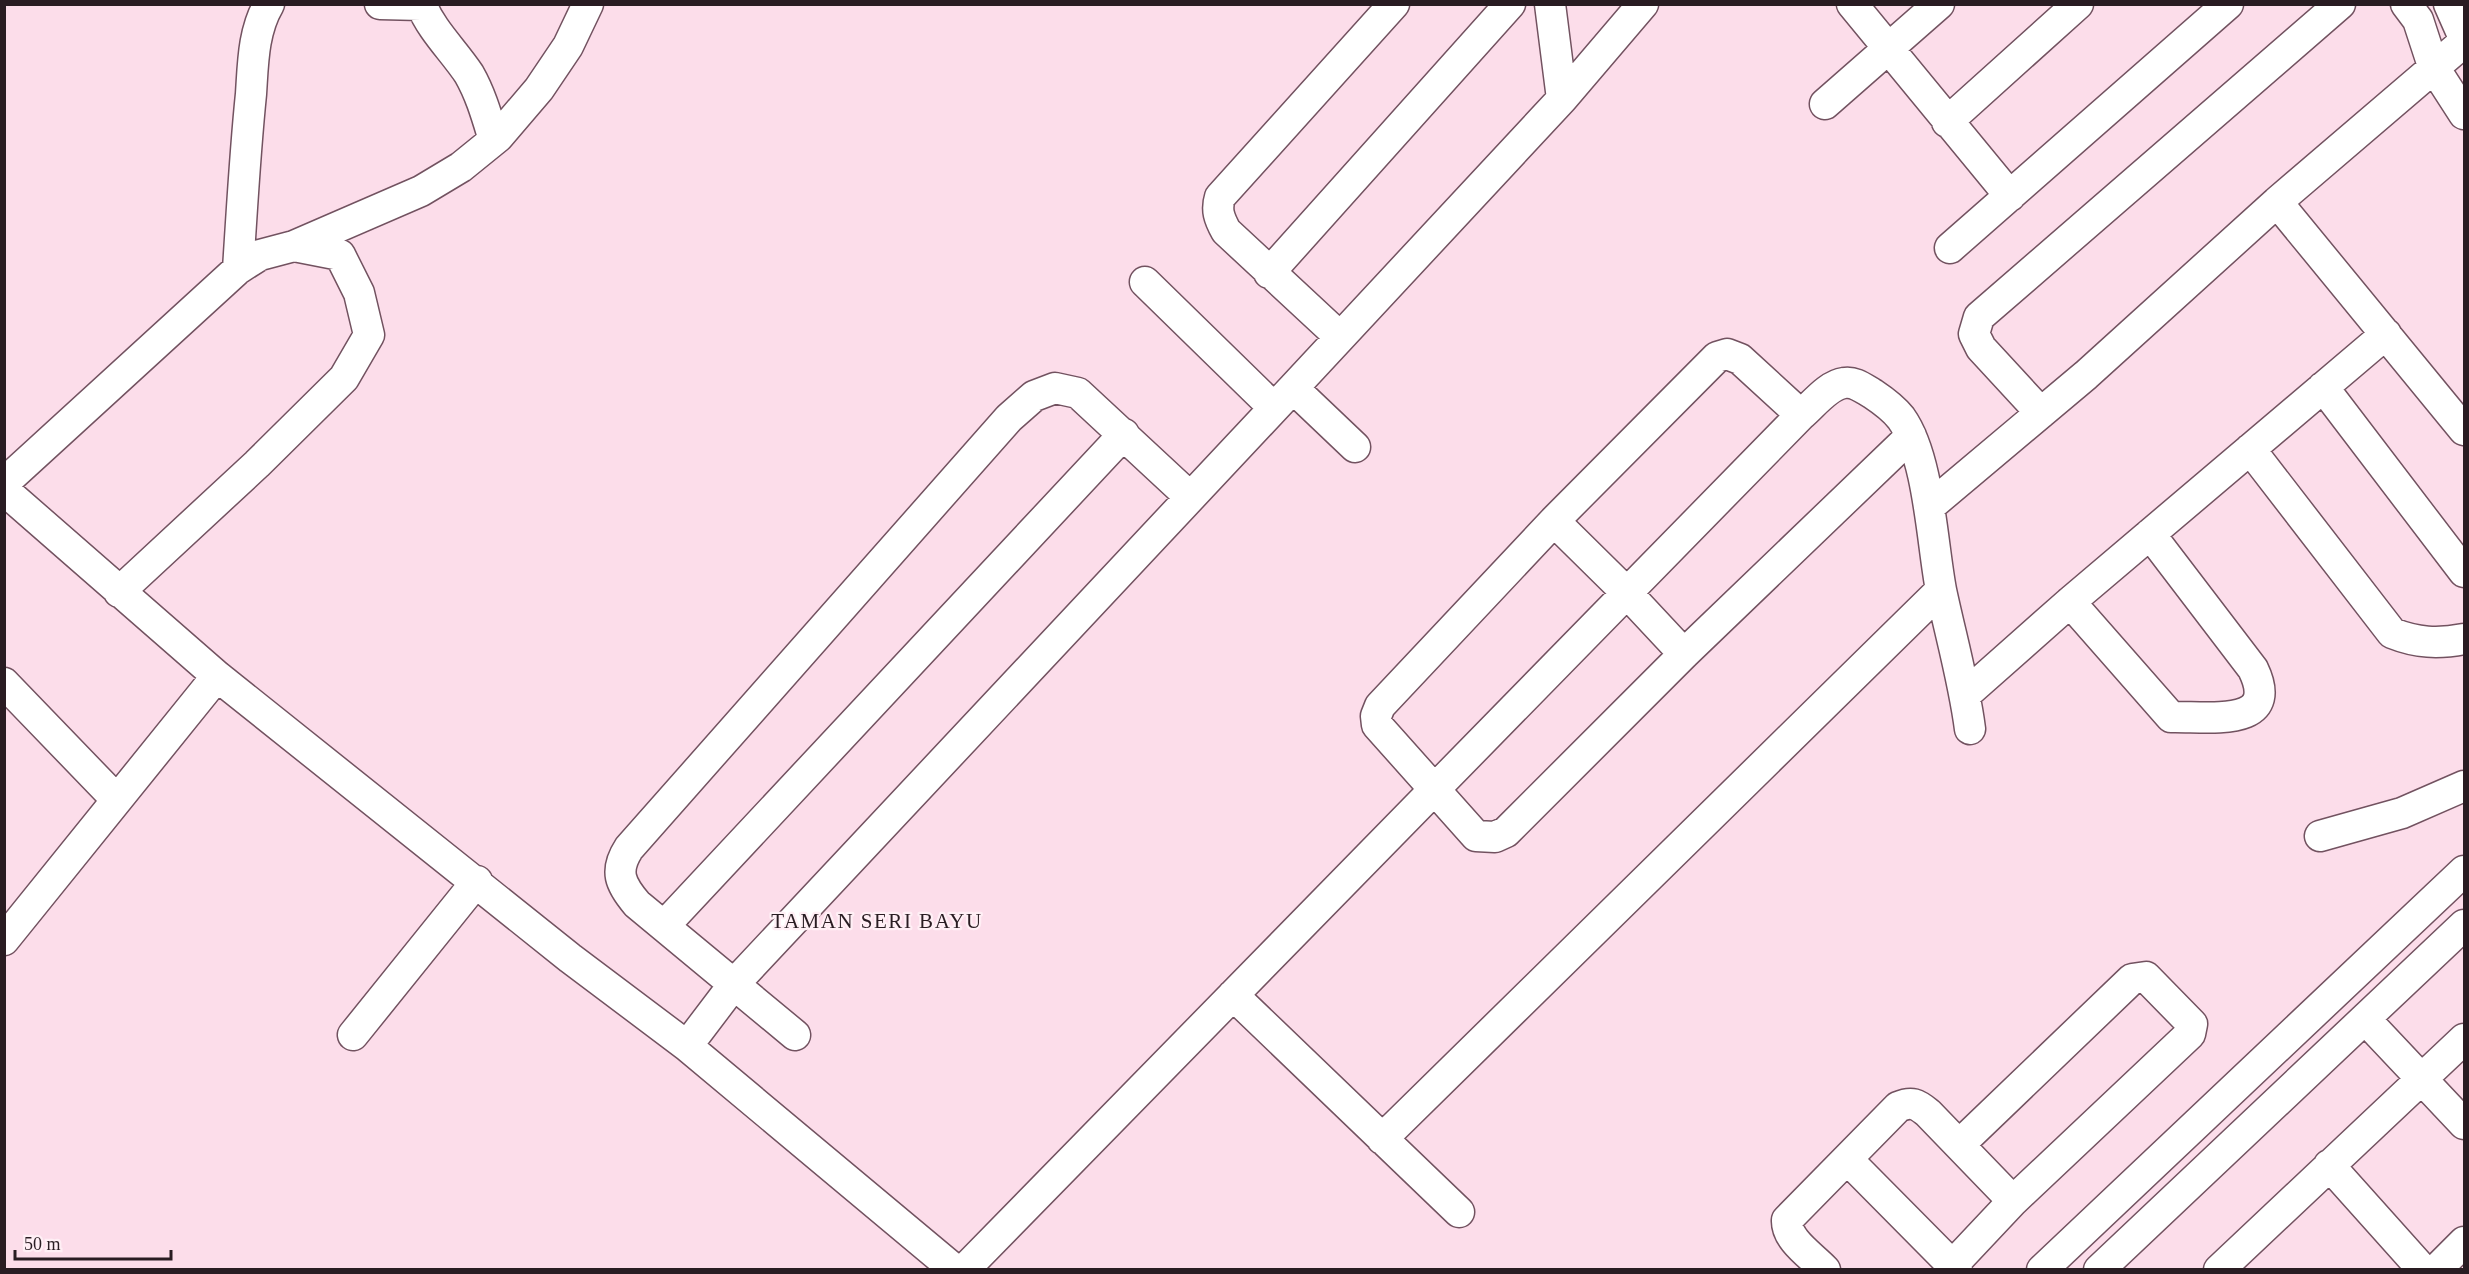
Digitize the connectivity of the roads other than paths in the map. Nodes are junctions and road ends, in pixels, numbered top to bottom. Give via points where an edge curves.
1 (269, 4) edge
2 (380, 4) edge
3 (588, 4) edge
4 (1394, 4) edge
5 (1550, 4) edge
6 (1643, 4) edge
7 (1852, 4) edge
8 (1939, 4) edge
9 (2078, 4) edge
10 (2228, 4) edge
11 (2340, 4) edge
12 (2406, 4) edge
13 (2449, 4) edge
14 (421, 5) edge
15 (1507, 6) edge
16 (2464, 40) edge
17 (1887, 49) junction
18 (2433, 66) junction
19 (1562, 99) junction
20 (1825, 104) dead end
21 (2464, 114) edge
22 (1947, 122) junction
23 (494, 140) junction
24 (2010, 196) junction
25 (2277, 202) junction
26 (294, 246) junction
27 (1950, 248) dead end
28 (238, 269) junction
29 (1269, 273) junction
30 (1145, 282) dead end
31 (2385, 334) junction
32 (1340, 337) junction
33 (2323, 387) junction
34 (1284, 398) junction
35 (2041, 413) junction
36 (1801, 416) junction
37 (2464, 430) edge
38 (1124, 434) junction
39 (1911, 436) junction
40 (1355, 447) dead end
41 (2250, 449) junction
42 (4, 483) edge
43 (4, 490) edge
44 (1190, 497) junction
45 (1929, 507) junction
46 (1554, 521) junction
47 (2150, 534) junction
48 (2464, 572) edge
49 (1941, 590) junction
50 (119, 592) junction
51 (1627, 593) junction
52 (2070, 602) junction
53 (2464, 639) edge
54 (1684, 654) junction
55 (218, 676) junction
56 (4, 683) edge
57 (1965, 695) junction
58 (1970, 729) dead end
59 (2464, 786) edge
60 (1434, 789) junction
61 (116, 799) junction
62 (2320, 836) dead end
63 (2464, 871) edge
64 (477, 881) junction
65 (2464, 925) edge
66 (664, 926) junction
67 (4, 940) edge
68 (734, 984) junction
69 (1233, 995) junction
70 (2365, 1019) junction
71 (2292, 1034) junction
72 (353, 1035) dead end
73 (795, 1035) dead end
74 (2464, 1039) edge
75 (687, 1046) junction
76 (2319, 1062) junction
77 (2422, 1078) junction
78 (2464, 1124) edge
79 (1382, 1138) junction
80 (1959, 1145) junction
81 (1847, 1160) junction
82 (2329, 1165) junction
83 (2013, 1201) junction
84 (1459, 1212) dead end
85 (2464, 1242) edge
86 (1820, 1268) edge
87 (1952, 1268) edge
88 (954, 1269) edge
89 (964, 1269) edge
90 (2042, 1269) edge
91 (2099, 1269) edge
92 (2221, 1269) edge
93 (2423, 1269) edge
94 (2436, 1269) edge

1 - 28 street via 255,44
2 - 14 street
3 - 23 street via 568,46 539,89
4 - 29 street via 1220,197 1219,219 1226,231
5 - 19 street
6 - 19 street
7 - 17 street
8 - 17 street
9 - 22 street
10 - 24 street
11 - 35 street via 1979,317 1974,334 1981,348
12 - 18 street via 2418,20
13 - 16 street
14 - 23 street via 481,97
15 - 29 street
16 - 18 street
17 - 20 street
17 - 22 street
18 - 21 street
18 - 25 street
19 - 32 street
22 - 24 street
23 - 26 street via 461,167 421,190
24 - 27 street
25 - 31 street
25 - 35 street
26 - 28 street via 260,255
26 - 50 street via 340,255 359,293 369,335 344,378
28 - 42 street
29 - 32 street
30 - 34 street
31 - 33 street
31 - 37 street
32 - 34 street
33 - 41 street
33 - 48 street
34 - 40 street
34 - 44 street
35 - 45 street
36 - 39 street via 1827,392 1846,382 1857,384 1900,417
36 - 46 street via 1740,359 1726,354 1717,357
36 - 51 street
38 - 44 street
38 - 66 street
38 - 66 street via 1078,393 1055,388 1034,396 1009,418 629,848 621,861 620,877 626,892
39 - 45 street
39 - 54 street
41 - 47 street
41 - 53 street via 2392,633 2430,643
43 - 50 street
44 - 68 street
45 - 49 street
46 - 51 street
46 - 60 street via 1380,706 1377,725
47 - 52 street
47 - 52 street via 2253,669 2261,691 2256,706 2240,715 2171,717
49 - 57 street
49 - 79 street
50 - 55 street
51 - 54 street
51 - 60 street
52 - 57 street
54 - 60 street via 1506,832 1495,837 1476,836
55 - 61 street
55 - 64 street
56 - 61 street
57 - 58 street
59 - 62 street via 2402,813
60 - 69 street
61 - 67 street
63 - 71 street
64 - 72 street
64 - 75 street via 570,958
65 - 70 street
66 - 68 street
68 - 73 street
68 - 75 street
69 - 79 street
69 - 89 street
70 - 76 street
70 - 77 street
71 - 76 street
71 - 90 street
74 - 77 street
75 - 88 street
76 - 91 street
77 - 78 street
77 - 82 street
79 - 84 street
80 - 81 street via 1928,1113 1909,1102 1898,1107
80 - 83 street
80 - 83 street via 2132,979 2146,977 2192,1024 2190,1034
81 - 86 street via 1787,1220 1792,1237
81 - 87 street
82 - 92 street
82 - 93 street
83 - 87 street
85 - 94 street

